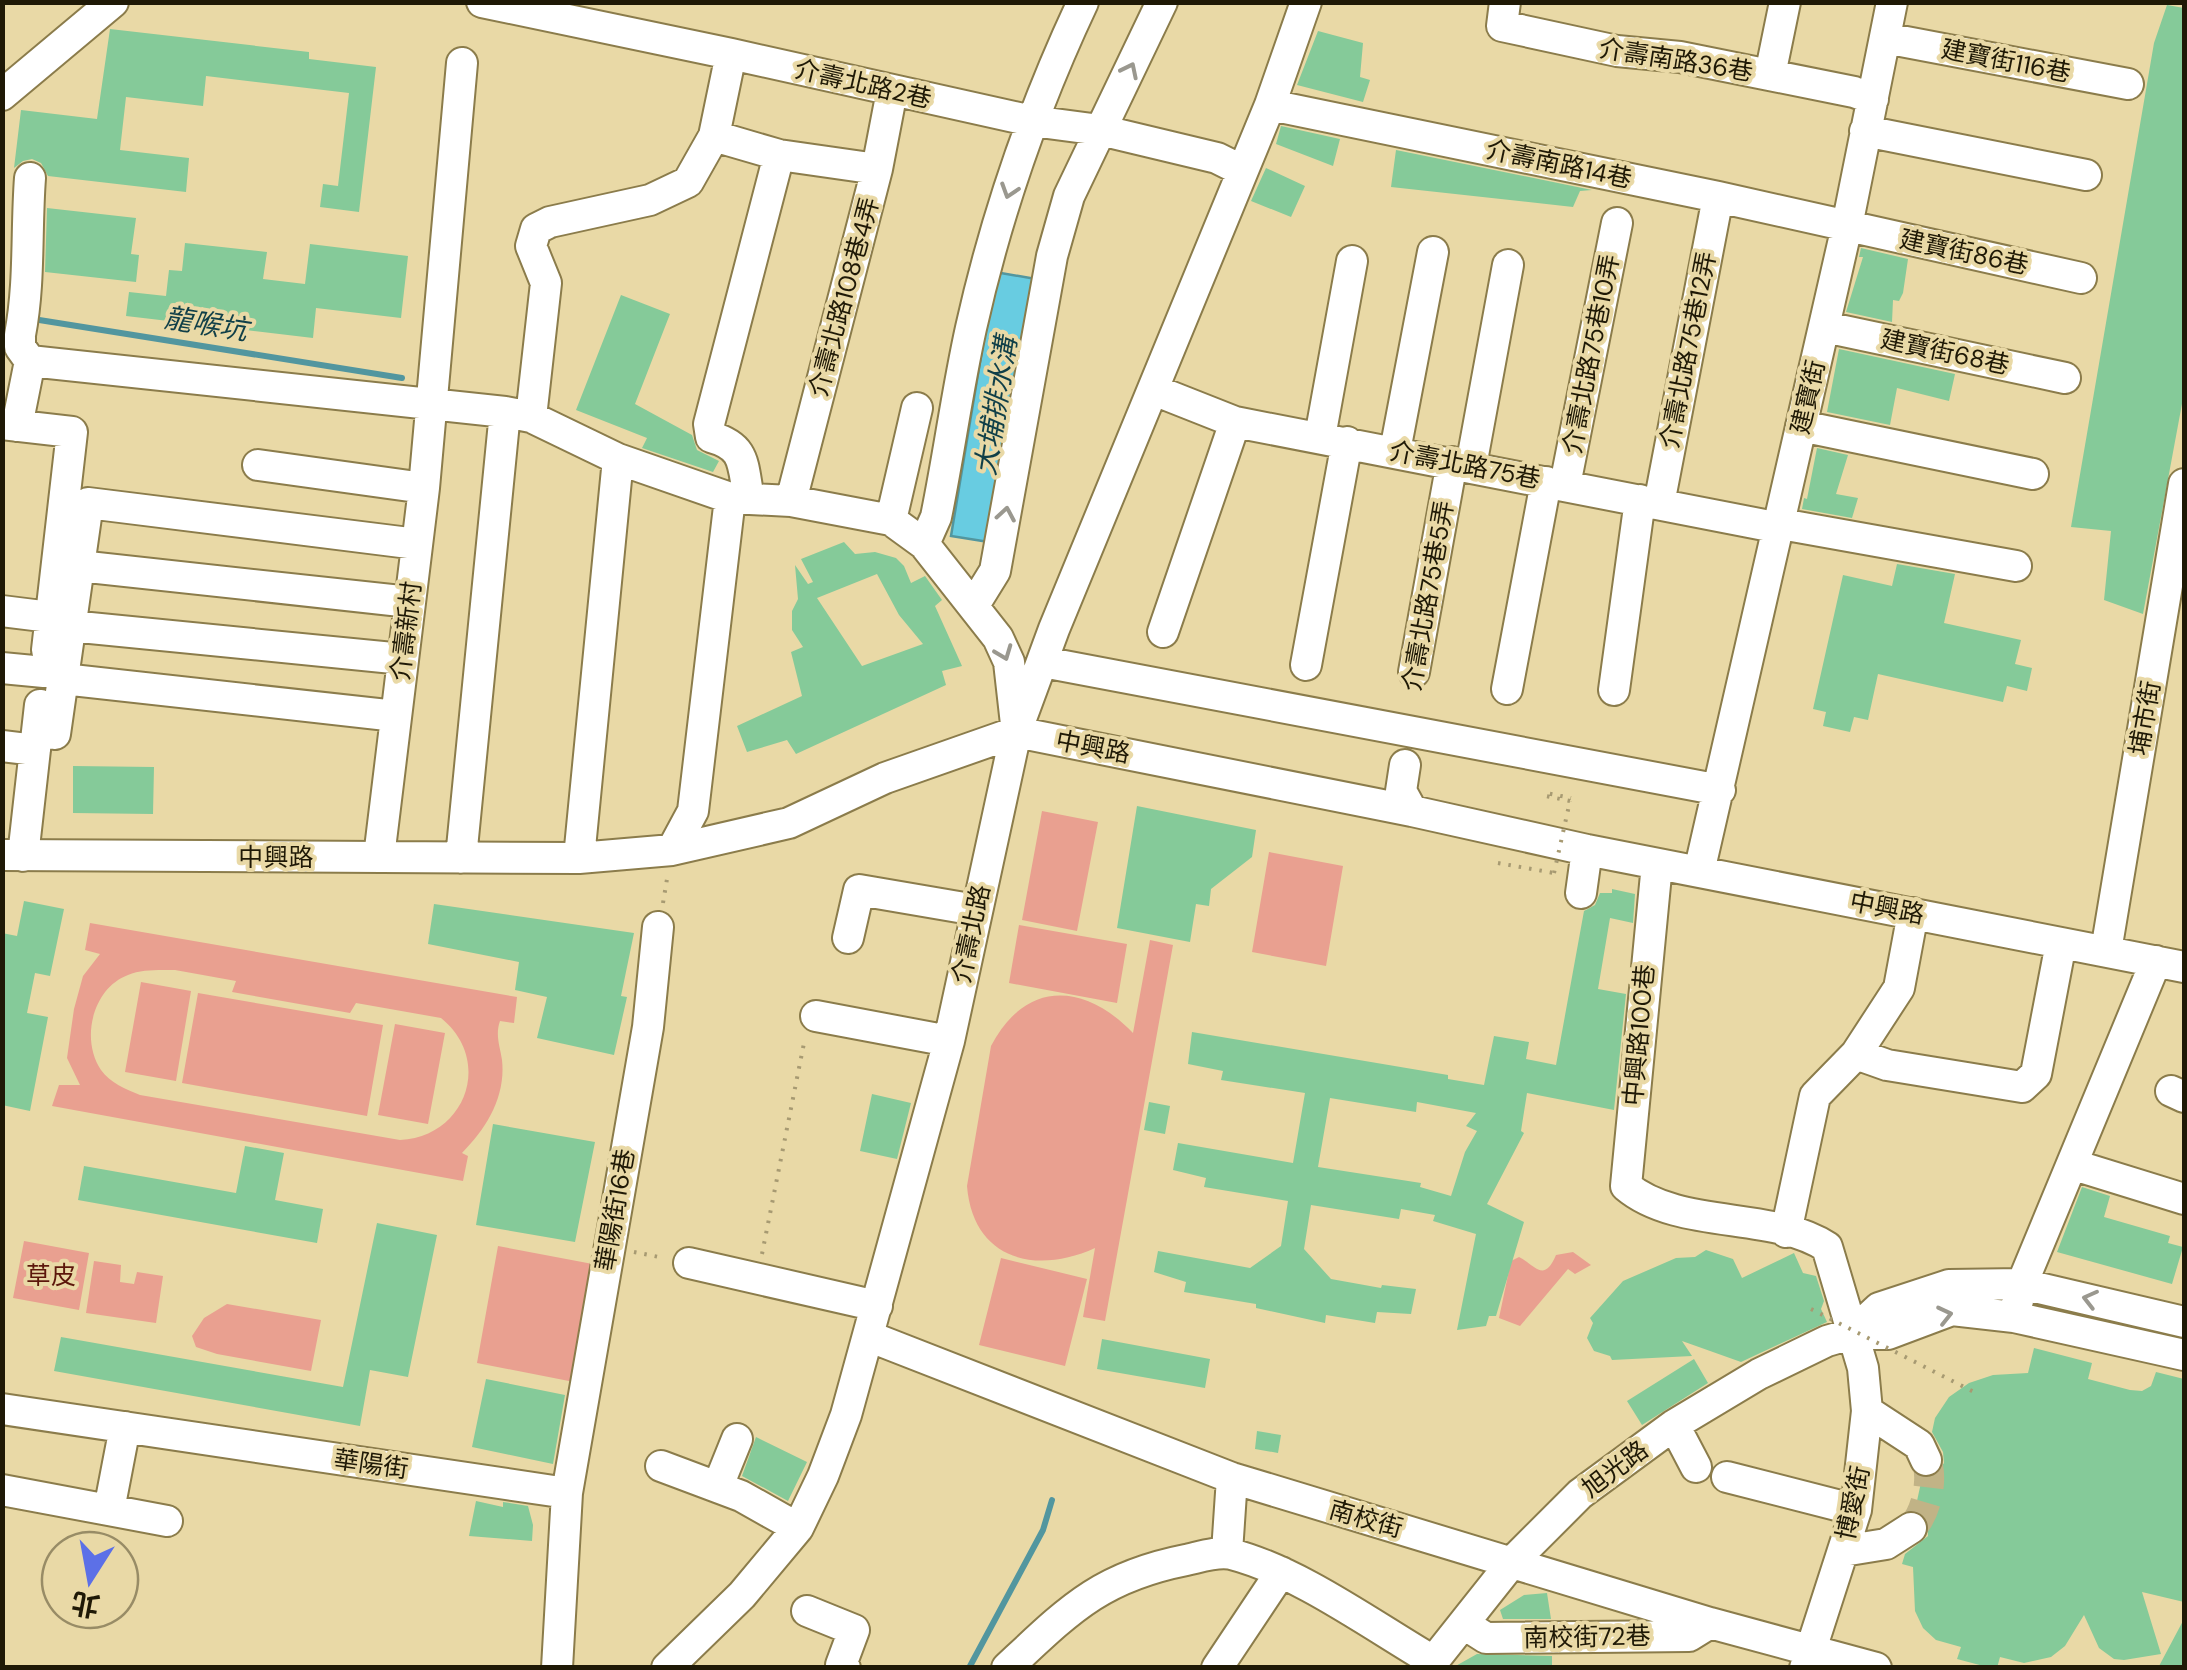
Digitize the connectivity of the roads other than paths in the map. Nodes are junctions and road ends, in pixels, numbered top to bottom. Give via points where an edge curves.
1 (113, 2) edge
2 (482, 2) edge
3 (1083, 2) edge
4 (1162, 2) edge
5 (1306, 2) edge
6 (1505, 2) edge
7 (1785, 2) edge
8 (1892, 2) edge
9 (1885, 38) junction
10 (731, 54) junction
11 (462, 63) dead end
12 (1770, 75) junction
13 (2128, 84) dead end
14 (892, 91) junction
15 (2, 95) edge
16 (1872, 99) junction
17 (1270, 105) junction
18 (1032, 121) junction
19 (1100, 130) junction
20 (1865, 131) junction
21 (714, 136) junction
22 (778, 154) junction
23 (878, 169) junction
24 (1242, 170) junction
25 (2086, 176) dead end
26 (30, 178) dead end
27 (1718, 197) junction
28 (1616, 223) dead end
29 (1847, 226) junction
30 (1433, 252) dead end
31 (1352, 261) dead end
32 (1508, 265) dead end
33 (2081, 278) dead end
34 (1825, 327) junction
35 (30, 361) junction
36 (2065, 378) dead end
37 (1154, 390) junction
38 (429, 405) junction
39 (917, 408) dead end
40 (518, 414) junction
41 (1236, 422) junction
42 (10, 425) edge
43 (1801, 426) junction
44 (1333, 439) junction
45 (1395, 451) junction
46 (618, 459) junction
47 (1461, 464) junction
48 (258, 465) dead end
49 (2034, 474) dead end
50 (1556, 483) junction
51 (2184, 484) edge
52 (424, 488) junction
53 (739, 498) junction
54 (791, 501) junction
55 (1650, 502) junction
56 (891, 520) junction
57 (1780, 526) junction
58 (417, 544) junction
59 (924, 544) junction
60 (79, 566) junction
61 (2016, 566) dead end
62 (410, 602) junction
63 (974, 605) junction
64 (2, 611) edge
65 (60, 621) junction
66 (1163, 632) dead end
67 (403, 660) junction
68 (1043, 662) junction
69 (1306, 665) dead end
70 (2, 668) edge
71 (1414, 672) dead end
72 (53, 675) junction
73 (1507, 690) dead end
74 (1614, 690) dead end
75 (396, 716) junction
76 (1016, 732) junction
77 (45, 742) junction
78 (2, 746) edge
79 (1405, 765) dead end
80 (1720, 790) junction
81 (1412, 811) junction
82 (672, 850) junction
83 (1588, 850) junction
84 (12, 856) edge
85 (379, 857) junction
86 (461, 858) junction
87 (579, 858) junction
88 (1657, 864) junction
89 (1700, 872) junction
90 (1581, 893) dead end
91 (976, 910) junction
92 (1913, 914) junction
93 (658, 927) road end
94 (848, 938) dead end
95 (2060, 943) junction
96 (2106, 951) junction
97 (2170, 964) edge
98 (816, 1016) road end
99 (948, 1040) junction
100 (1856, 1054) junction
101 (2074, 1165) junction
102 (2184, 1199) edge
103 (1786, 1232) junction
104 (688, 1263) road end
105 (2022, 1284) junction
106 (877, 1306) junction
107 (2014, 1317) junction
108 (1847, 1319) junction
109 (2184, 1322) edge
110 (868, 1336) junction
111 (2184, 1355) edge
112 (2, 1409) edge
113 (1867, 1411) junction
114 (1674, 1424) junction
115 (125, 1427) junction
116 (737, 1439) dead end
117 (1926, 1460) dead end
118 (661, 1466) dead end
119 (1696, 1467) dead end
120 (1728, 1476) dead end
121 (1232, 1478) junction
122 (718, 1486) junction
123 (2, 1490) edge
124 (568, 1493) junction
125 (109, 1510) junction
126 (1856, 1510) junction
127 (167, 1521) dead end
128 (798, 1528) junction
129 (1911, 1528) dead end
130 (1843, 1551) junction
131 (1227, 1552) junction
132 (1513, 1561) junction
133 (1280, 1572) junction
134 (808, 1611) dead end
135 (1710, 1623) junction
136 (1464, 1624) junction
137 (1808, 1660) edge
138 (1430, 1664) edge
139 (557, 1668) edge
140 (667, 1668) edge
141 (846, 1668) edge
142 (1007, 1668) edge
143 (1217, 1668) edge
144 (1876, 1668) edge

1 - 15 street
2 - 10 street, 介壽北路2巷
3 - 18 street
19 -> 4 street
5 - 17 street, 介壽北路
6 - 12 street, 介壽南路36巷 via 1502,26 1528,34
7 - 12 street
8 - 9 street, 建寶街
9 - 13 street, 建寶街116巷
9 - 16 street, 建寶街
10 - 14 street, 介壽北路2巷
10 - 21 street
11 - 38 street, 介壽新村
12 - 16 street, 介壽南路36巷
14 - 18 street, 介壽北路2巷
14 - 23 street, 介壽北路108巷4弄
16 - 20 street, 建寶街
17 - 24 street, 介壽北路
17 - 27 street, 介壽南路14巷
18 - 19 street, 介壽北路2巷
18 -> 59 street via 989,254 936,517
19 - 24 street, 介壽北路2巷
63 -> 19 street via 995,571 1052,256 1069,196
20 - 25 street
20 - 29 street, 建寶街
21 - 22 street
21 - 40 street via 688,182 650,200 536,229 532,246 546,283
22 - 23 street
22 - 53 street via 708,424 711,437 739,451
23 - 54 street, 介壽北路108巷4弄
24 - 37 street, 介壽北路
26 - 35 street via 20,347
27 - 29 street, 介壽南路14巷
27 - 55 street, 介壽北路75巷12弄
28 - 50 street, 介壽北路75巷10弄
29 - 33 street, 建寶街86巷
29 - 34 street, 建寶街
30 - 45 street
31 - 44 street
32 - 47 street, 介壽北路75巷5弄
34 - 36 street, 建寶街68巷
34 - 43 street, 建寶街
35 - 38 street
35 - 42 street
37 - 41 street, 介壽北路75巷
37 - 68 street, 介壽北路
38 - 40 street
38 - 52 street, 介壽新村
39 - 56 street
40 - 46 street
40 - 86 street
41 - 44 street, 介壽北路75巷
41 - 66 street
42 - 65 street via 72,432
43 - 49 street
43 - 57 street, 建寶街
44 - 45 street, 介壽北路75巷
44 - 69 street
45 - 47 street, 介壽北路75巷
46 - 53 street
46 - 87 street
47 - 50 street, 介壽北路75巷
47 - 71 street, 介壽北路75巷5弄
48 - 52 street
50 - 55 street, 介壽北路75巷
50 - 73 street, 介壽北路75巷10弄
51 - 96 street, 埔市街
52 - 58 street, 介壽新村
53 - 54 street
53 - 82 street via 692,811
54 - 56 street
55 - 57 street, 介壽北路75巷
55 - 74 street, 介壽北路75巷12弄
56 - 59 street
57 - 61 street, 介壽北路75巷
57 - 80 street, 建寶街
58 - 60 street via 88,503
58 - 62 street, 介壽新村
59 - 63 street
60 - 62 street
60 - 65 street
62 - 67 street, 介壽新村
63 -> 76 street via 1009,662
64 - 65 street
65 - 67 street
65 - 72 street
67 - 75 street, 介壽新村
68 - 76 street, 介壽北路
68 - 80 street
70 - 72 street
72 - 75 street
72 - 77 street
75 - 85 street, 介壽新村
76 - 81 street, 中興路
76 - 82 street, 中興路 via 886,778 788,823
76 - 91 street, 介壽北路
77 - 78 street
77 - 84 street
79 - 81 street via 1401,791
80 - 89 street, 建寶街
81 - 83 street, 中興路
82 - 87 street, 中興路
83 - 88 street, 中興路
83 - 90 street
84 - 85 street, 中興路
85 - 86 street, 中興路
86 - 87 street, 中興路
88 - 89 street, 中興路
88 - 103 street, 中興路100巷 via 1626,1186 1641,1200
89 - 92 street, 中興路
91 - 94 street via 859,890
91 - 99 street, 介壽北路
92 - 95 street, 中興路
92 - 100 street via 1898,988
93 - 124 street, 華陽街16巷 via 648,1027
95 - 96 street, 中興路
95 - 100 street via 2036,1074 2022,1086
96 - 97 street, 中興路
97 - 101 street
98 - 99 street
99 - 106 street, 介壽北路
100 - 103 street via 1816,1096
101 - 102 street
101 - 105 street
103 - 108 street, 博愛街 via 1828,1247
104 - 106 street
105 - 107 street
105 - 108 street, 旭光路 via 1949,1285
109 -> 105 street, 旭光路
106 - 110 street, 介壽北路
108 -> 107 street, 旭光路 via 1888,1334 1952,1310
107 - 111 street, 旭光路
108 - 113 street, 博愛街
108 - 114 street, 旭光路 via 1828,1340
110 - 121 street, 南校街
110 - 128 street, 介壽北路 via 840,1430
112 - 115 street, 華陽街
113 - 117 street via 1919,1445
113 - 126 street, 博愛街
114 - 119 street
114 - 132 street, 旭光路 via 1580,1494
115 - 124 street, 華陽街
115 - 125 street
116 - 122 street
118 - 122 street
120 - 126 street
121 - 131 street
121 - 132 street, 南校街
122 - 128 street
123 - 125 street
124 - 139 street
125 - 127 street
126 - 130 street, 博愛街
128 - 140 street, 介壽北路 via 742,1596
129 - 130 street via 1886,1544
130 - 137 street, 博愛街
131 - 133 street
131 - 142 street via 1118,1579 1076,1604
132 - 135 street, 南校街
132 - 136 street, 旭光路
133 - 138 street
133 - 143 street
134 - 141 street via 854,1630 841,1665
135 - 136 street, 南校街72巷 via 1689,1636 1504,1638 1486,1638
135 - 137 street, 南校街
136 - 138 street, 旭光路
137 - 144 street, 南校街

